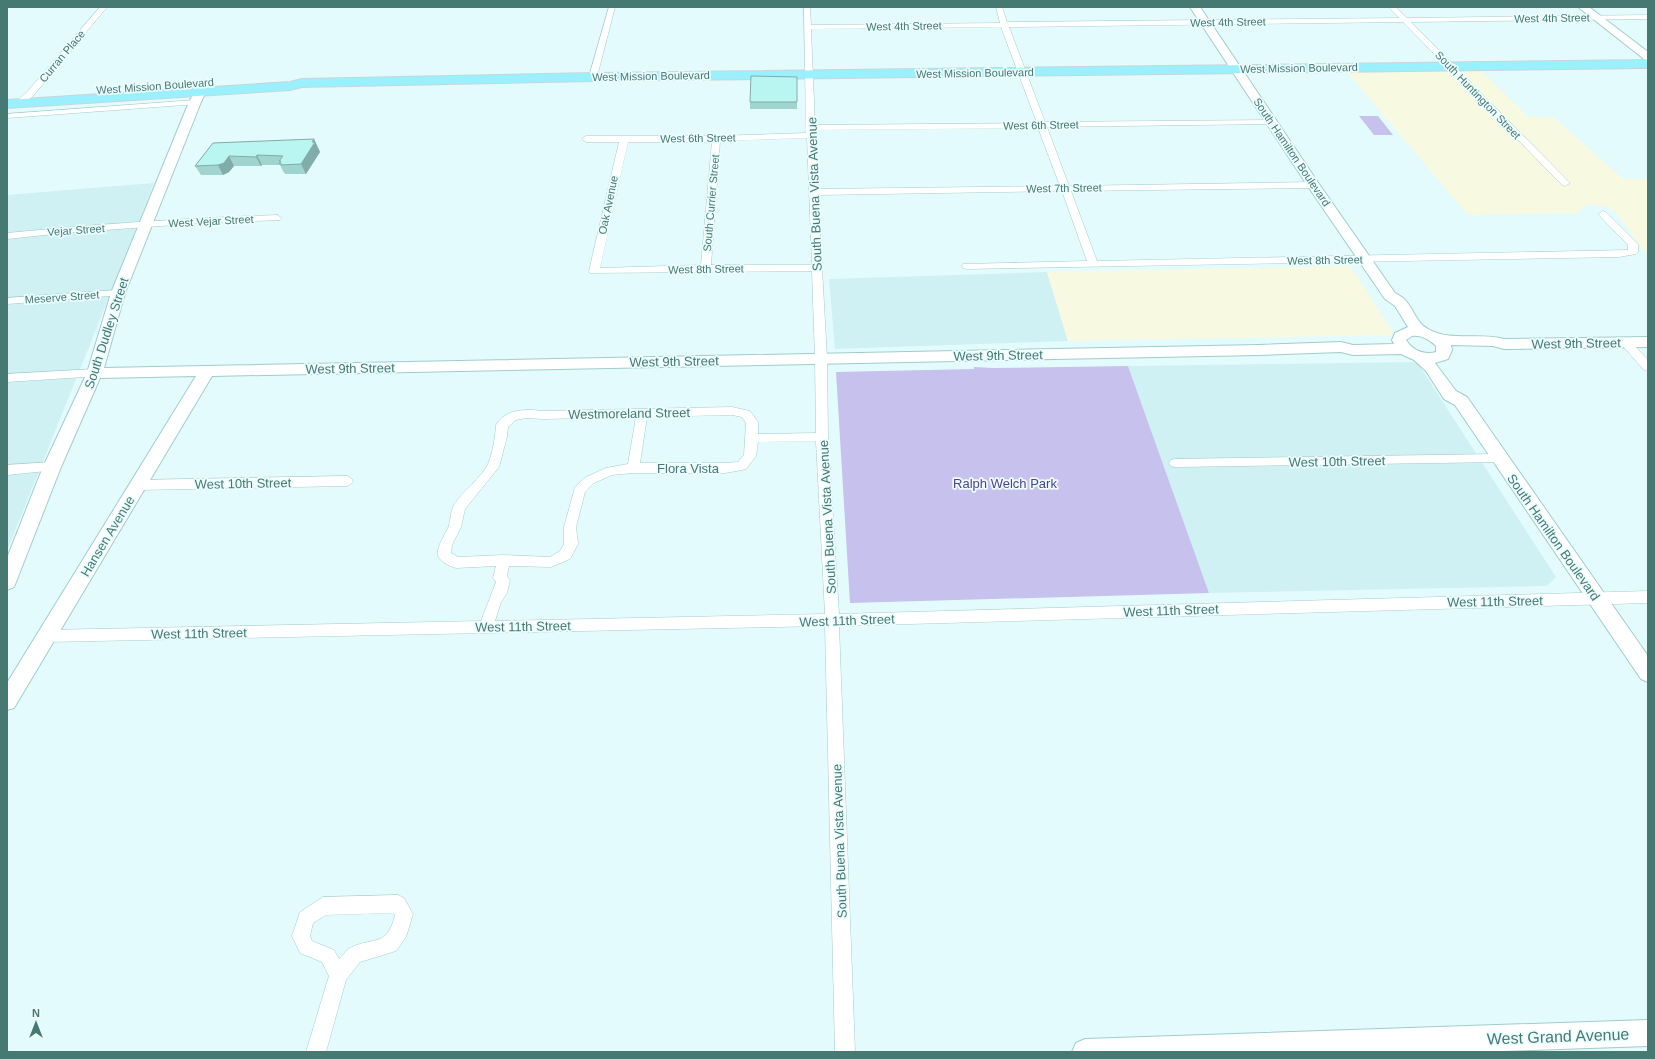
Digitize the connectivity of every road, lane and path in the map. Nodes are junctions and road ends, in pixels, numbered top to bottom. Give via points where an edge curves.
1 (104, 7) edge
2 (612, 7) edge
3 (807, 7) edge
4 (1000, 7) edge
5 (1195, 7) edge
6 (1392, 7) edge
7 (1583, 7) edge
8 (1648, 17) edge
9 (1597, 18) junction
10 (1405, 20) junction
11 (1206, 22) junction
12 (1004, 24) junction
13 (808, 27) junction
14 (1648, 57) edge
15 (1648, 64) edge
16 (1449, 66) junction
17 (1236, 68) junction
18 (1023, 72) junction
19 (810, 75) junction
20 (593, 77) junction
21 (200, 92) junction
22 (30, 94) junction
23 (7, 96) edge
24 (13, 104) edge
25 (7, 116) edge
26 (1271, 122) junction
27 (1042, 125) junction
28 (811, 132) junction
29 (586, 139) dead end
30 (624, 139) junction
31 (716, 139) junction
32 (1565, 183) dead end
33 (1313, 185) junction
34 (1065, 188) junction
35 (814, 192) junction
36 (1603, 214) dead end
37 (277, 218) dead end
38 (145, 225) junction
39 (7, 236) edge
40 (1365, 259) junction
41 (1093, 264) junction
42 (967, 266) dead end
43 (706, 268) junction
44 (817, 268) junction
45 (594, 271) joint
46 (118, 293) junction
47 (1390, 296) junction
48 (7, 301) edge
49 (1430, 336) junction
50 (1648, 342) edge
51 (1626, 343) junction
52 (1504, 344) junction
53 (1406, 345) junction
54 (1442, 354) junction
55 (821, 358) junction
56 (1648, 367) edge
57 (207, 371) junction
58 (95, 373) junction
59 (7, 378) edge
60 (1461, 401) junction
61 (642, 414) junction
62 (822, 437) junction
63 (752, 438) junction
64 (1500, 458) junction
65 (1175, 464) dead end
66 (52, 467) junction
67 (633, 468) junction
68 (7, 470) edge
69 (347, 481) dead end
70 (138, 485) junction
71 (504, 560) junction
72 (7, 582) edge
73 (1648, 597) edge
74 (1597, 598) junction
75 (832, 620) junction
76 (486, 627) junction
77 (46, 636) junction
78 (1648, 673) edge
79 (7, 701) edge
80 (338, 975) junction
81 (1648, 1033) edge
82 (316, 1052) edge
83 (845, 1052) edge
84 (1085, 1052) edge

1 - 22 street, Curran Place
2 - 20 street
3 - 13 street, South Buena Vista Avenue
4 - 12 street
5 - 11 street, South Hamilton Boulevard
6 - 10 street, South Huntington Street
7 - 9 street
8 - 9 street, West 4th Street
9 - 10 street, West 4th Street
9 - 14 street
10 - 11 street, West 4th Street
10 - 16 street, South Huntington Street
11 - 12 street, West 4th Street
11 - 17 street, South Hamilton Boulevard
12 - 13 street, West 4th Street
12 - 18 street
13 - 19 street, South Buena Vista Avenue
15 - 16 main road, West Mission Boulevard
16 - 17 main road, West Mission Boulevard
16 - 32 street, South Huntington Street
17 - 18 main road, West Mission Boulevard
17 - 26 street, South Hamilton Boulevard
18 - 19 main road, West Mission Boulevard
18 - 27 street
19 - 20 main road, West Mission Boulevard
19 - 28 street, South Buena Vista Avenue
20 - 21 main road, West Mission Boulevard via 302,83
21 - 22 main road, West Mission Boulevard
21 - 24 main road
21 - 25 street, West Mission Boulevard
21 - 38 street, South Dudley Street
22 - 23 main road, West Mission Boulevard
22 - 24 street, Curran Place
26 - 27 street, West 6th Street
26 - 33 street, South Hamilton Boulevard
27 - 28 street, West 6th Street
27 - 34 street
28 - 31 street, West 6th Street
28 - 35 street, South Buena Vista Avenue
29 - 30 street, West 6th Street
30 - 31 street, West 6th Street
30 - 45 street, Oak Avenue
31 - 43 street, South Currier Street
33 - 34 street, West 7th Street
33 - 40 street, South Hamilton Boulevard
34 - 35 street, West 7th Street
34 - 41 street
35 - 44 street, South Buena Vista Avenue
36 - 40 street, West 8th Street via 1633,244 1634,252
37 - 38 street, West Vejar Street
38 - 39 street, Vejar Street
38 - 46 street, South Dudley Street
40 - 41 street, West 8th Street
40 - 47 street, South Hamilton Boulevard
41 - 42 street, West 8th Street
43 - 44 street, West 8th Street
43 - 45 street, West 8th Street
44 - 55 street, South Buena Vista Avenue
46 - 48 street, Meserve Street
46 - 58 street, South Dudley Street
47 - 49 street, South Hamilton Boulevard via 1400,303 1412,323
47 - 53 street, South Hamilton Boulevard via 1388,303 1403,325
49 - 52 street, West 9th Street
49 - 53 street, West 9th Street via 1409,332
49 - 54 street, South Hamilton Boulevard via 1444,347
50 - 51 street, West 9th Street
51 - 52 street, West 9th Street
51 - 56 street
52 - 54 street, West 9th Street via 1500,347 1455,349
53 - 54 street, West 9th Street via 1432,358
53 - 55 street, West 9th Street via 1353,350 1341,347
53 - 60 street, South Hamilton Boulevard via 1431,367 1450,395
54 - 60 street, South Hamilton Boulevard via 1462,396
55 - 57 street, West 9th Street
55 - 62 street, South Buena Vista Avenue
57 - 58 street, West 9th Street
57 - 70 street, Hansen Avenue
58 - 59 street, West 9th Street
58 - 66 street, South Dudley Street
60 - 64 street, South Hamilton Boulevard
61 - 63 street, Westmoreland Street via 732,411 746,414 752,422
61 - 67 street
61 - 71 street, Westmoreland Street via 524,413 512,416 502,424 493,467 459,508 454,527 445,545 444,555 456,563
62 - 63 street
62 - 75 street, South Buena Vista Avenue
63 - 67 street, Flora Vista via 750,456 742,466
64 - 65 street, West 10th Street
64 - 74 street, South Hamilton Boulevard
66 - 68 street
66 - 72 street, South Dudley Street
67 - 71 street, Flora Vista via 610,471 590,480 579,490 570,527 571,544 565,555 551,562
69 - 70 street, West 10th Street
70 - 77 street, Hansen Avenue
71 - 76 street via 500,593 495,599
73 - 74 street, West 11th Street
74 - 75 street, West 11th Street
74 - 78 street, South Hamilton Boulevard
75 - 76 street, West 11th Street
75 - 83 street, South Buena Vista Avenue
76 - 77 street, West 11th Street
77 - 79 street, Hansen Avenue
80 - 80 street via 355,955 390,945 400,931 404,914 398,904 323,906 306,918 301,936 306,947 328,956
80 - 82 street
81 - 84 street, West Grand Avenue

